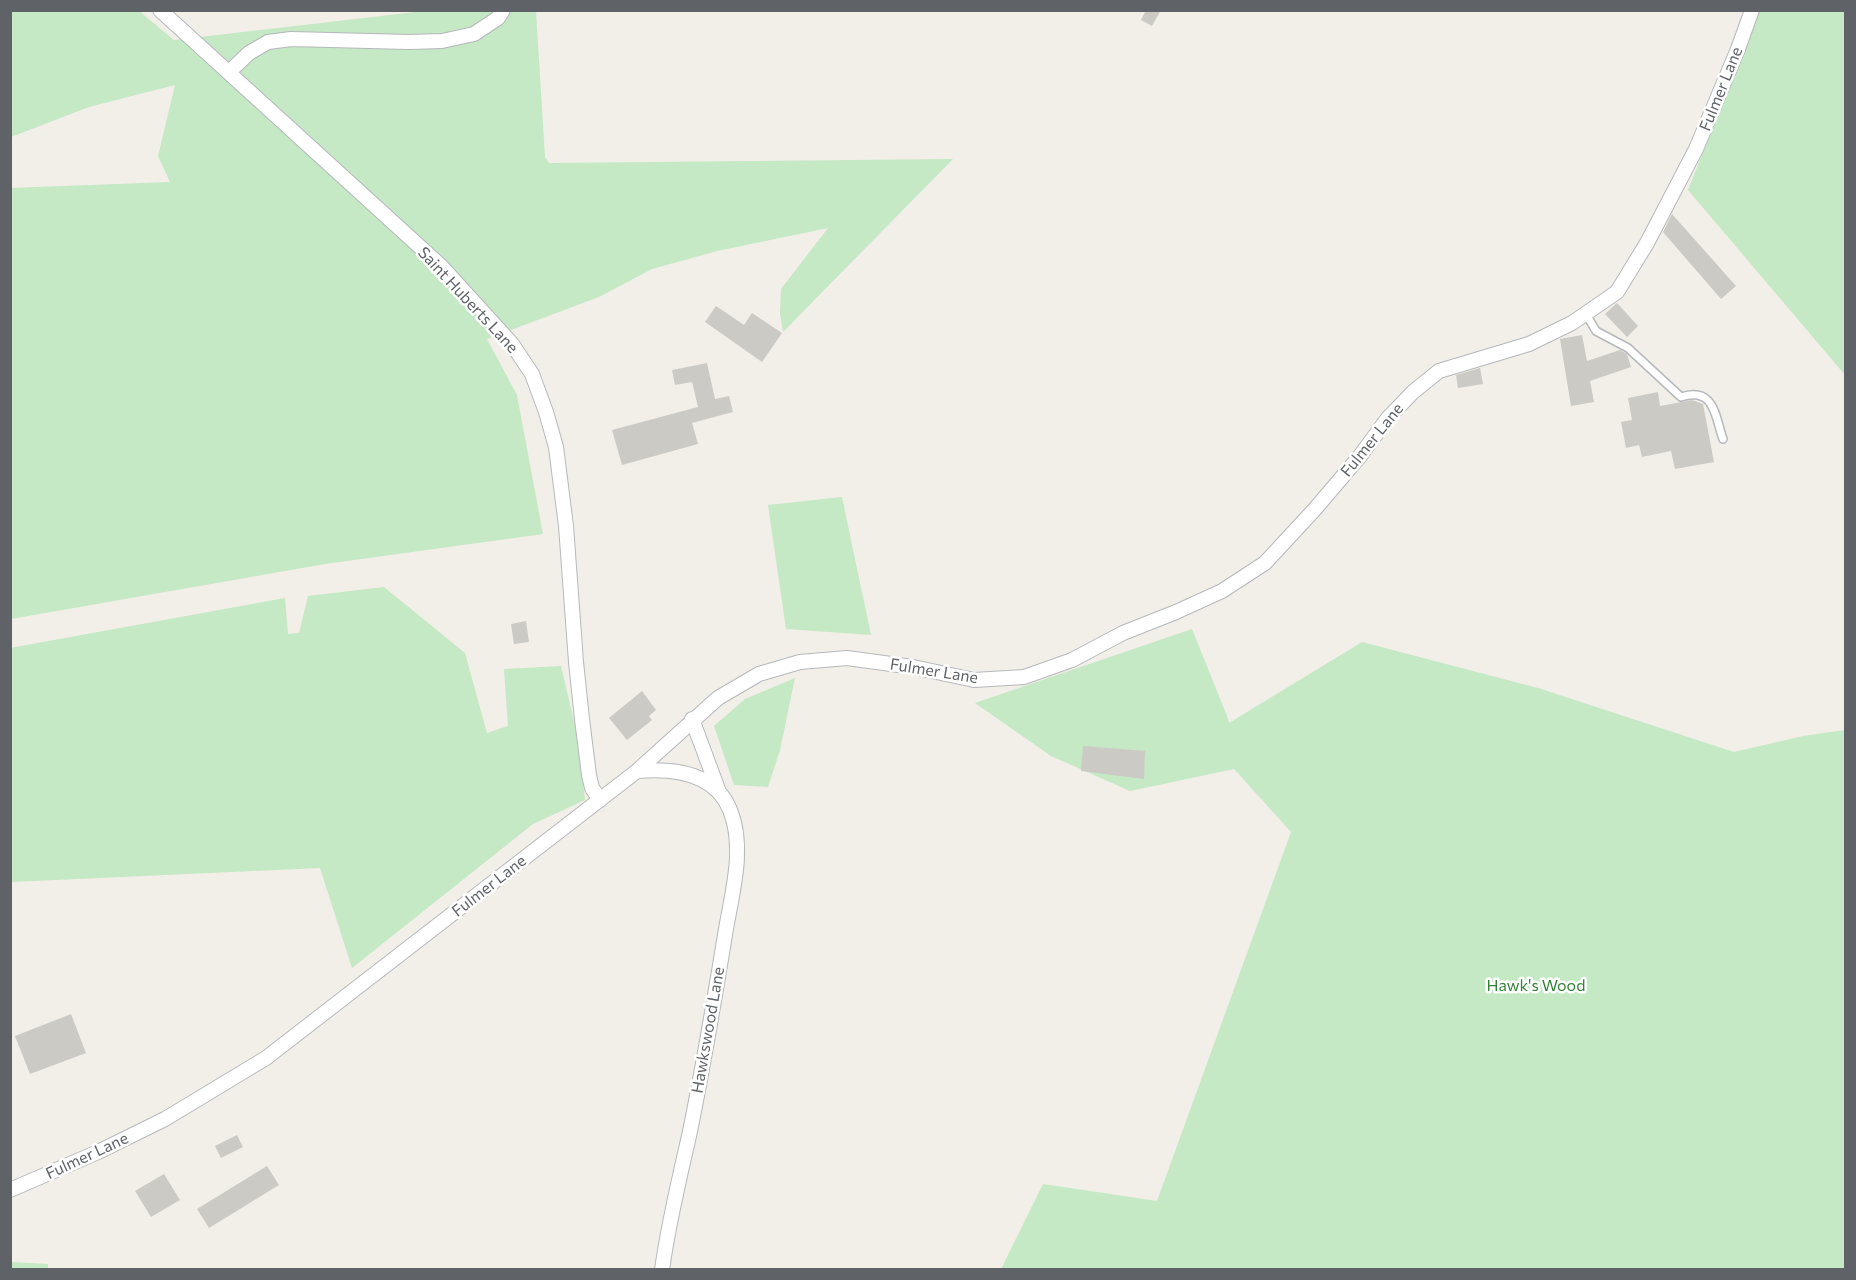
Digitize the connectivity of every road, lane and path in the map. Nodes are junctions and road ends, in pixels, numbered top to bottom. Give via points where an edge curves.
1 (160, 10) edge
2 (503, 10) edge
3 (1752, 10) edge
4 (229, 72) junction
5 (1586, 314) junction
6 (1724, 439) dead end
7 (692, 719) junction
8 (637, 771) junction
9 (719, 792) junction
10 (600, 800) junction
11 (10, 1190) edge
12 (662, 1269) edge

1 - 4 street, Saint Huberts Lane
2 - 4 street via 474,34 442,41 268,42
3 - 5 street, Fulmer Lane via 1696,149 1647,243 1617,292
4 - 10 street, Saint Huberts Lane via 442,267 512,344 532,375 556,447 582,719 589,775
5 - 6 lane via 1596,331 1628,348 1681,397 1693,394 1707,399 1716,412
5 - 7 street, Fulmer Lane via 1529,344 1439,371 1388,418 1315,509 1264,563 1222,591 1123,633 1072,660 1024,677 974,680 847,658 800,662 759,675 718,698
7 - 8 street, Fulmer Lane
7 - 9 street, Hawkswood Lane
8 - 9 street via 688,773
8 - 10 street, Fulmer Lane
9 - 12 street, Hawkswood Lane via 730,810 738,838 735,874
10 - 11 street, Fulmer Lane via 266,1058 165,1119

